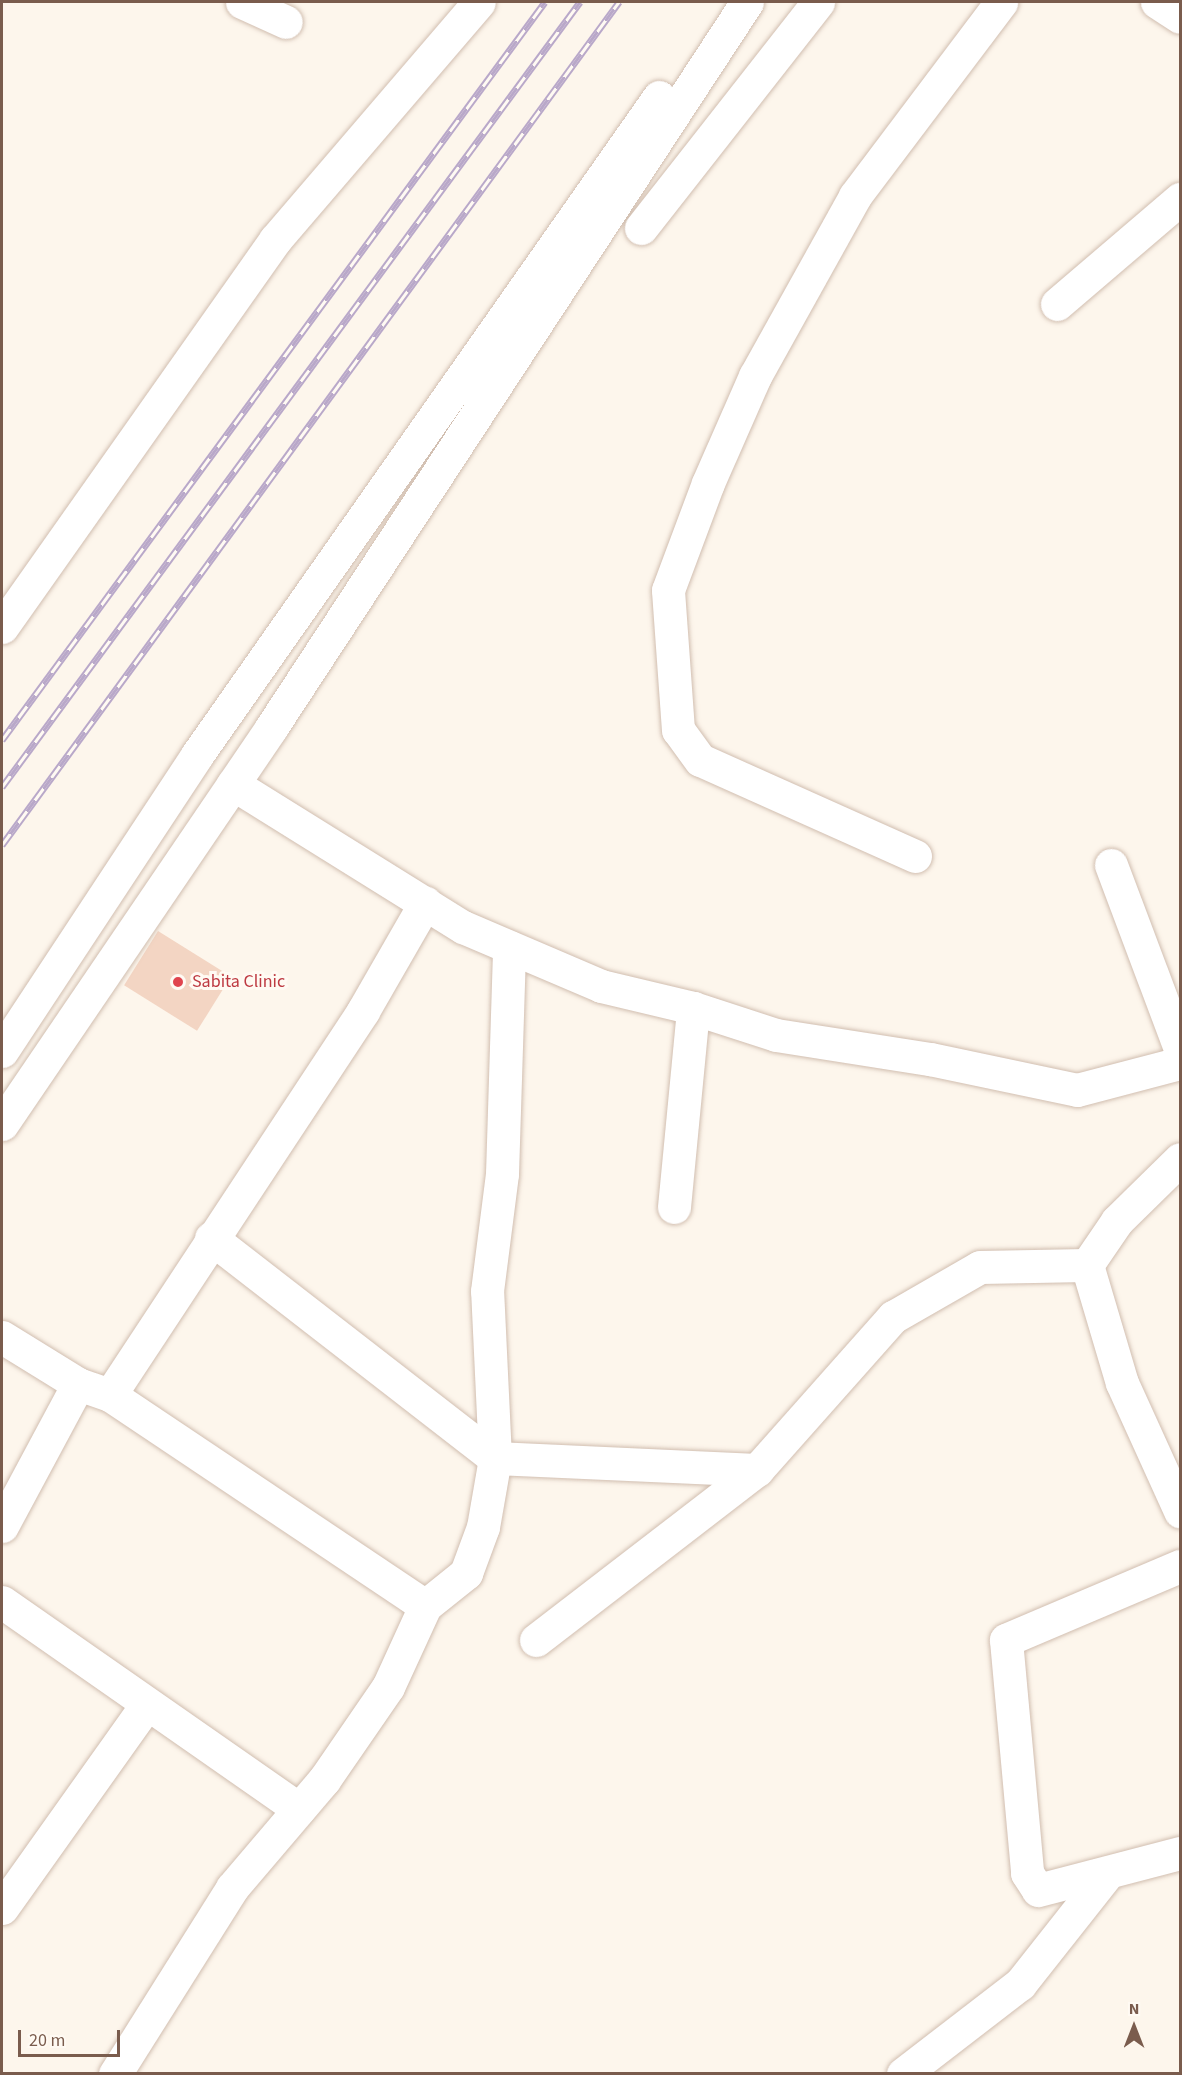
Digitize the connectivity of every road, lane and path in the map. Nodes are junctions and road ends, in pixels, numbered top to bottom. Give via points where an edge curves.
1 (242, 2) edge
2 (479, 2) edge
3 (728, 2) edge
4 (747, 2) edge
5 (818, 2) edge
6 (1001, 2) edge
7 (286, 22) dead end
8 (1180, 199) edge
9 (641, 228) dead end
10 (1057, 304) dead end
11 (2, 627) edge
12 (232, 784) junction
13 (915, 856) dead end
14 (1111, 865) dead end
15 (425, 903) junction
16 (509, 947) junction
17 (693, 1008) junction
18 (1180, 1049) edge
19 (2, 1051) edge
20 (1180, 1063) edge
21 (2, 1124) edge
22 (1180, 1159) edge
23 (674, 1207) dead end
24 (211, 1238) junction
25 (1087, 1265) junction
26 (2, 1337) edge
27 (78, 1384) junction
28 (110, 1395) junction
29 (495, 1458) junction
30 (757, 1470) junction
31 (1180, 1511) edge
32 (2, 1526) edge
33 (1180, 1566) edge
34 (2, 1602) edge
35 (425, 1606) junction
36 (536, 1640) dead end
37 (147, 1704) junction
38 (299, 1809) junction
39 (1180, 1853) edge
40 (1106, 1875) junction
41 (2, 1908) edge
42 (115, 2073) edge
43 (903, 2073) edge

1 - 7 street
2 - 11 street via 275,240
3 - 19 street via 591,190 197,755
4 - 12 street
5 - 9 street
6 - 13 street via 855,196 754,376 668,590 678,730 700,760
8 - 10 street
12 - 15 street
12 - 21 street
14 - 18 street
15 - 16 street via 463,927
15 - 24 street via 363,1011
16 - 17 street via 601,986
16 - 29 street via 502,1174 488,1291
17 - 20 street via 776,1035 930,1059 1077,1090
17 - 23 street
22 - 25 street via 1117,1221
24 - 28 street
24 - 29 street
25 - 30 street via 980,1267 893,1317
25 - 31 street via 1122,1383
26 - 27 street
27 - 28 street
27 - 32 street
28 - 35 street
29 - 30 street
29 - 35 street via 483,1527 466,1573
30 - 36 street
33 - 40 street via 1006,1640 1027,1873 1038,1890
34 - 37 street
35 - 38 street via 388,1687
37 - 38 street
37 - 41 street
38 - 42 street via 232,1888
39 - 40 street
40 - 43 street via 1020,1984

